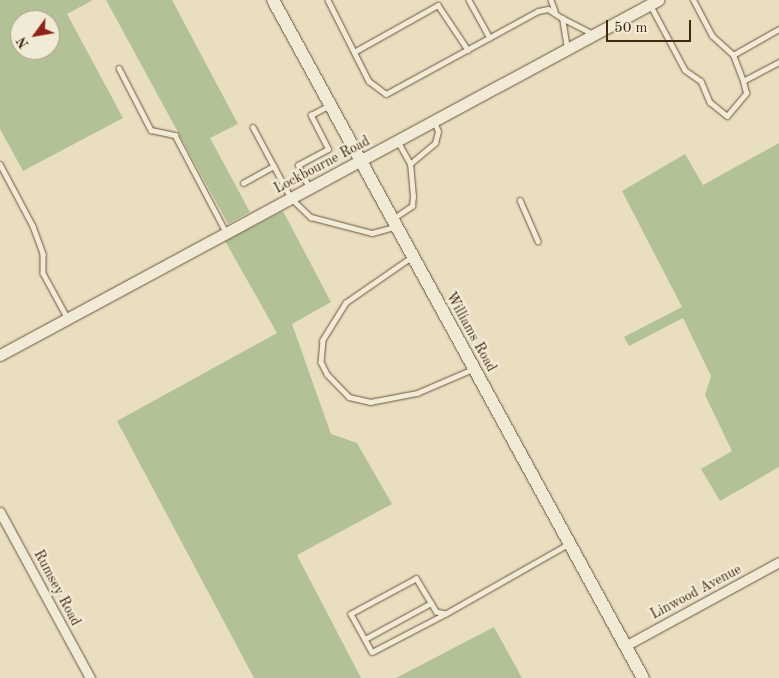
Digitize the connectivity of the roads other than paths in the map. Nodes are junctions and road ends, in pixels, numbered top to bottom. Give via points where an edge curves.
1 (274, 0) edge
2 (328, 0) edge
3 (469, 0) edge
4 (551, 0) edge
5 (693, 0) edge
6 (654, 2) edge
7 (555, 11) junction
8 (562, 18) junction
9 (779, 29) edge
10 (595, 34) junction
11 (490, 38) junction
12 (567, 49) junction
13 (468, 50) junction
14 (354, 52) junction
15 (733, 55) junction
16 (779, 62) edge
17 (119, 68) dead end
18 (743, 81) junction
19 (330, 105) junction
20 (434, 122) junction
21 (253, 127) dead end
22 (398, 141) junction
23 (361, 161) junction
24 (0, 164) edge
25 (410, 164) junction
26 (274, 166) junction
27 (243, 183) dead end
28 (309, 189) junction
29 (292, 198) junction
30 (520, 200) dead end
31 (395, 223) junction
32 (227, 233) junction
33 (538, 241) dead end
34 (413, 257) junction
35 (68, 318) junction
36 (0, 355) edge
37 (474, 369) junction
38 (0, 512) edge
39 (569, 544) junction
40 (779, 562) edge
41 (431, 603) junction
42 (446, 614) junction
43 (365, 639) junction
44 (625, 646) junction
45 (90, 678) edge
46 (643, 678) edge

1 - 19 main road, Williams Road
2 - 14 lane
3 - 11 lane
4 - 7 lane
5 - 15 lane via 712,36
6 - 10 street, Lockbourne Road
6 - 18 lane via 685,70 701,81 720,114 731,114 746,93
7 - 8 lane
7 - 11 lane via 538,11
8 - 10 lane
8 - 12 lane
9 - 15 lane
10 - 12 street, Lockbourne Road
11 - 13 lane
12 - 20 street, Lockbourne Road
13 - 14 lane via 386,94 374,87
13 - 14 lane via 438,5
15 - 18 lane
16 - 18 lane
17 - 32 lane via 152,130 174,135
19 - 23 main road, Williams Road
19 - 28 lane via 311,115 328,149 298,165
20 - 22 street, Lockbourne Road
20 - 25 lane via 438,132 435,143
21 - 26 lane
22 - 23 street, Lockbourne Road
22 - 25 lane
23 - 28 street, Lockbourne Road
23 - 31 main road, Williams Road
24 - 35 lane via 40,244 43,273
25 - 31 lane via 412,206
26 - 27 lane
26 - 29 lane
28 - 29 street, Lockbourne Road
29 - 31 lane via 311,217 372,233
29 - 32 street, Lockbourne Road
30 - 33 lane
31 - 34 main road, Williams Road
32 - 35 street, Lockbourne Road
34 - 37 main road, Williams Road
34 - 37 lane via 346,303 323,340 321,362 327,374 349,397 370,402 417,393
35 - 36 street, Lockbourne Road
37 - 39 main road, Williams Road
38 - 45 street, Rumsey Road
39 - 42 lane
39 - 44 main road, Williams Road
40 - 44 street, Linwood Avenue
41 - 42 lane via 436,612
41 - 43 lane
41 - 43 lane via 416,579 351,614
42 - 43 lane via 372,652
44 - 46 main road, Williams Road

